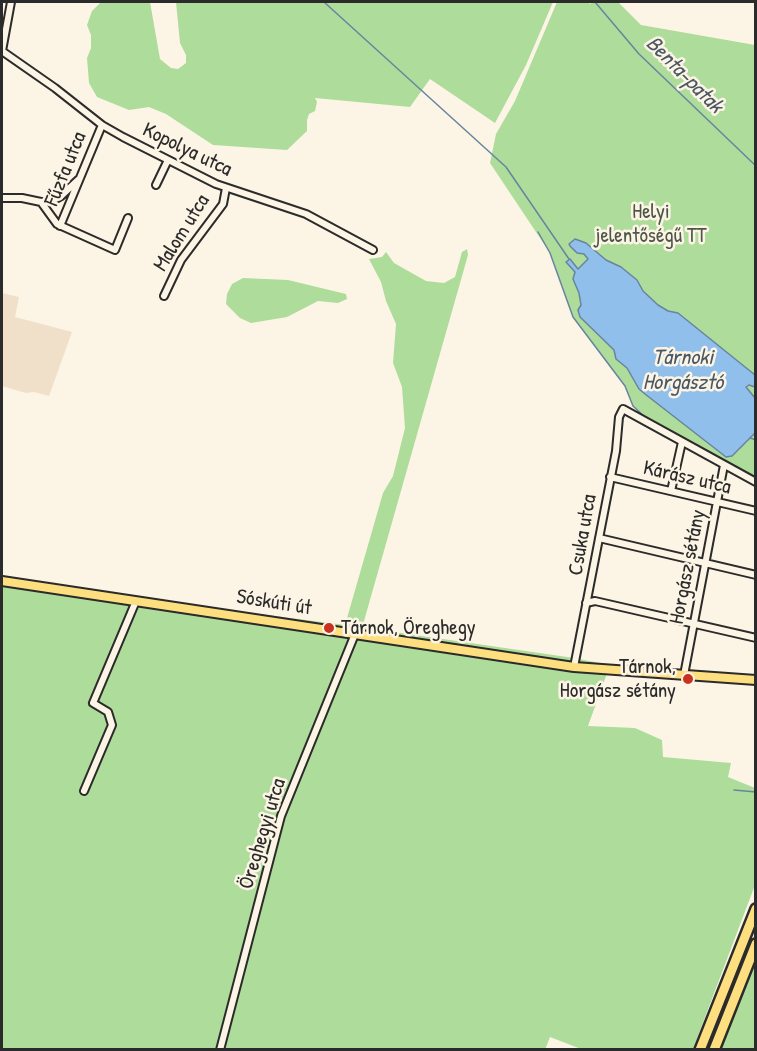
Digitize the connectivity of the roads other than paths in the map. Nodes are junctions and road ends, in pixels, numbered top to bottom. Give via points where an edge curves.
1 (11, 2) edge
2 (2, 51) edge
3 (102, 125) junction
4 (168, 160) junction
5 (78, 180) junction
6 (156, 185) dead end
7 (226, 188) junction
8 (2, 198) edge
9 (41, 202) junction
10 (128, 218) dead end
11 (60, 226) junction
12 (373, 250) dead end
13 (164, 296) dead end
14 (682, 442) junction
15 (724, 465) junction
16 (610, 477) junction
17 (756, 482) edge
18 (671, 491) junction
19 (717, 503) junction
20 (756, 511) edge
21 (599, 538) junction
22 (705, 564) junction
23 (756, 575) edge
24 (2, 581) edge
25 (136, 601) junction
26 (586, 603) junction
27 (694, 624) junction
28 (355, 634) junction
29 (756, 638) edge
30 (574, 667) junction
31 (684, 675) junction
32 (756, 680) edge
33 (84, 791) dead end
34 (756, 909) edge
35 (756, 944) edge
36 (220, 1050) edge
37 (700, 1050) edge
38 (714, 1050) edge

1 - 2 street
2 - 3 street, Kopolya utca
3 - 4 street, Kopolya utca
3 - 5 street, Fűzfa utca
4 - 6 street
4 - 7 street, Kopolya utca
5 - 9 street via 51,202
5 - 11 street, Fűzfa utca
7 - 12 street, Kopolya utca via 306,214
7 - 13 street, Malom utca via 223,204 181,260
8 - 9 street
9 - 11 street
10 - 11 street via 115,250
14 - 15 street
14 - 16 street, Csuka utca via 623,410
14 - 18 street
15 - 17 street
15 - 19 street, Horgász sétány
16 - 18 street, Kárász utca
16 - 21 street, Csuka utca
18 - 19 street, Kárász utca
19 - 20 street, Kárász utca
19 - 22 street, Horgász sétány
21 - 22 street
21 - 26 street, Csuka utca
22 - 23 street
22 - 27 street, Horgász sétány
24 - 25 main road, Sóskúti út
25 - 28 main road, Sóskúti út
25 - 33 street via 93,703 108,712 112,725
26 - 27 street via 595,600
26 - 30 street, Csuka utca
27 - 29 street
27 - 31 street, Horgász sétány
28 - 30 main road, Sóskúti út
28 - 36 street, Öreghegyi utca via 281,816
30 - 31 main road, Sóskúti út
31 - 32 main road, Sóskúti út
34 - 37 highway
35 - 38 highway

